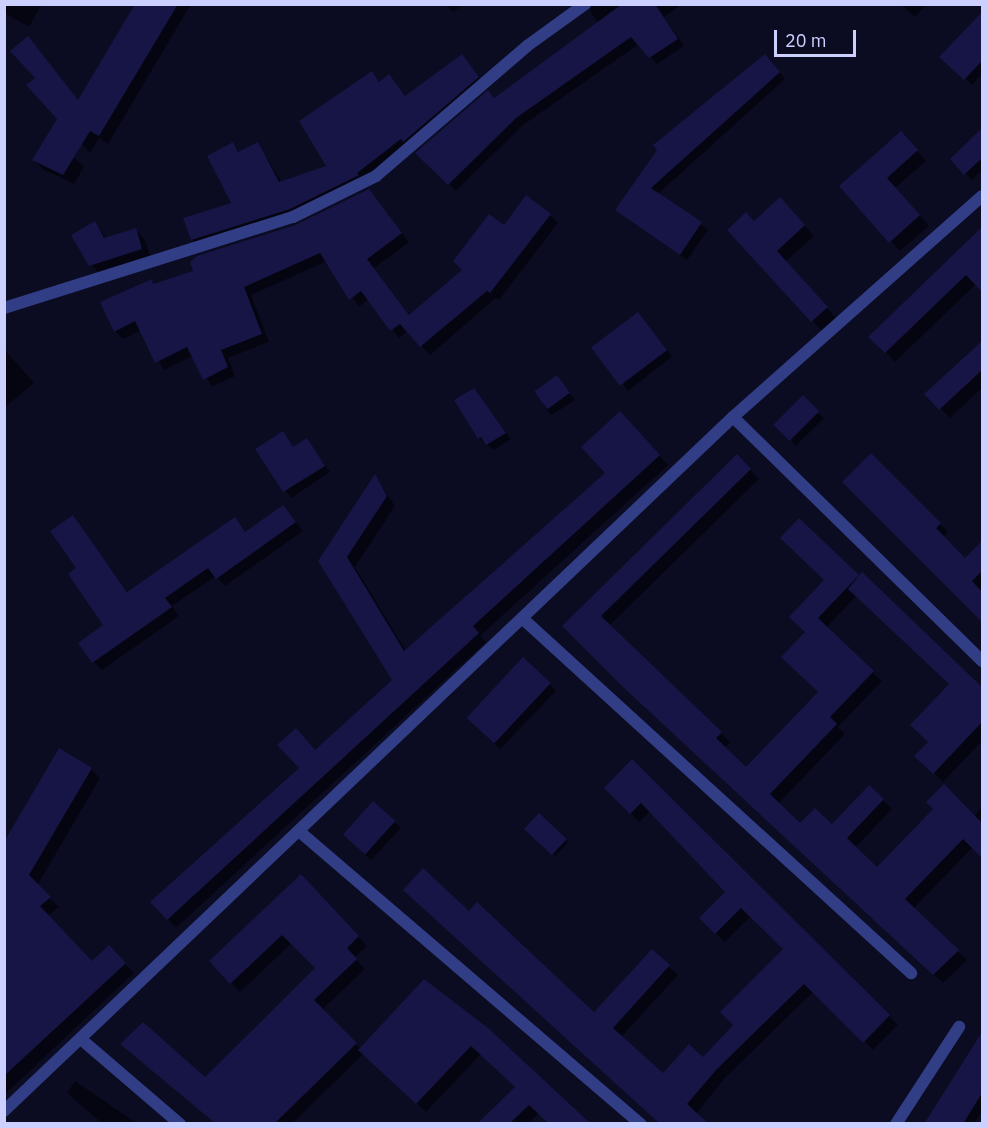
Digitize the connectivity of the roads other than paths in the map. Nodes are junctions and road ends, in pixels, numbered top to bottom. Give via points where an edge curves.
1 (585, 4) edge
2 (982, 196) edge
3 (4, 308) edge
4 (733, 417) junction
5 (522, 618) junction
6 (982, 661) edge
7 (300, 832) junction
8 (912, 973) dead end
9 (958, 1027) dead end
10 (82, 1040) junction
11 (4, 1111) edge
12 (180, 1124) edge
13 (642, 1124) edge
14 (896, 1124) edge

1 - 3 street via 527,46 376,176 293,217
2 - 4 street
4 - 5 street
4 - 6 street
5 - 7 street
5 - 8 street
7 - 10 street
7 - 13 street
9 - 14 street
10 - 11 street
10 - 12 street

